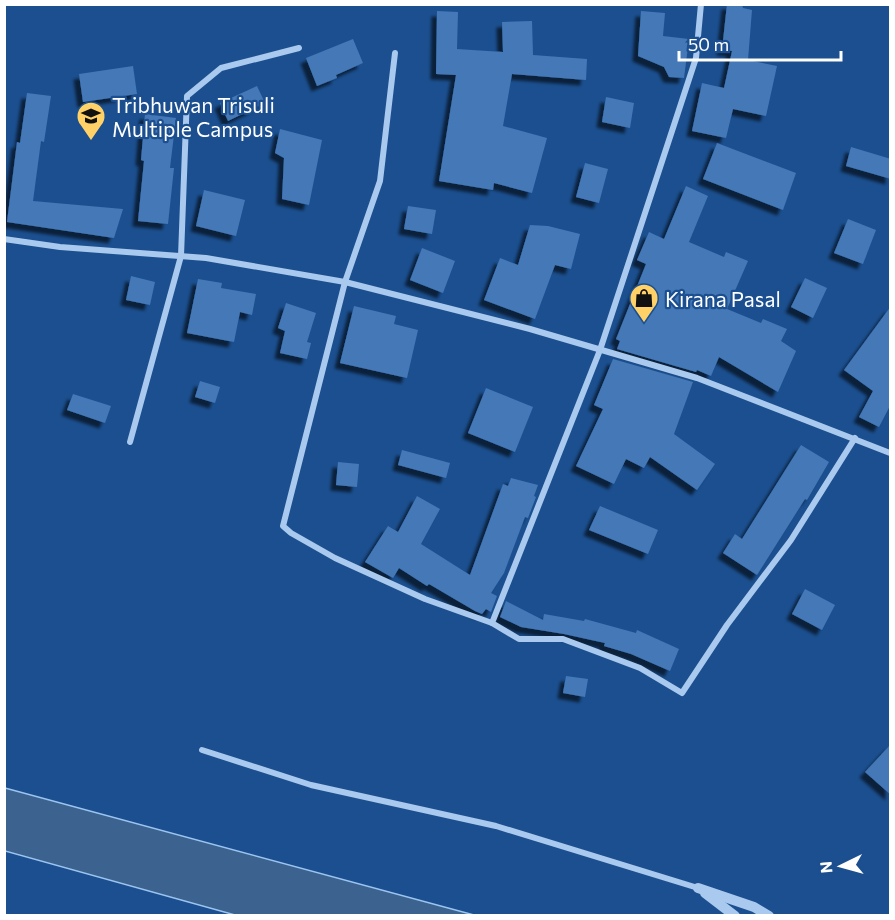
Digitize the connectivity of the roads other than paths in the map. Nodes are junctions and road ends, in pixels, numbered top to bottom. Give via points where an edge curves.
1 (701, 4) edge
2 (299, 48) dead end
3 (395, 53) dead end
4 (4, 239) edge
5 (181, 256) junction
6 (345, 282) junction
7 (600, 350) junction
8 (855, 438) junction
9 (130, 442) dead end
10 (891, 453) edge
11 (492, 623) junction
12 (202, 750) dead end
13 (698, 888) junction
14 (735, 915) edge
15 (769, 915) edge

1 - 7 street via 696,58
2 - 5 street via 221,68 187,96
3 - 6 street via 380,181
4 - 5 street
5 - 6 street
5 - 9 street
6 - 7 street
6 - 11 street via 283,525 335,558 425,599
7 - 8 street via 697,378
7 - 11 street
8 - 10 street
8 - 11 street via 791,540 726,625 682,693 640,668 563,639 519,639
12 - 13 street via 311,785 496,826
13 - 14 street
13 - 15 street

